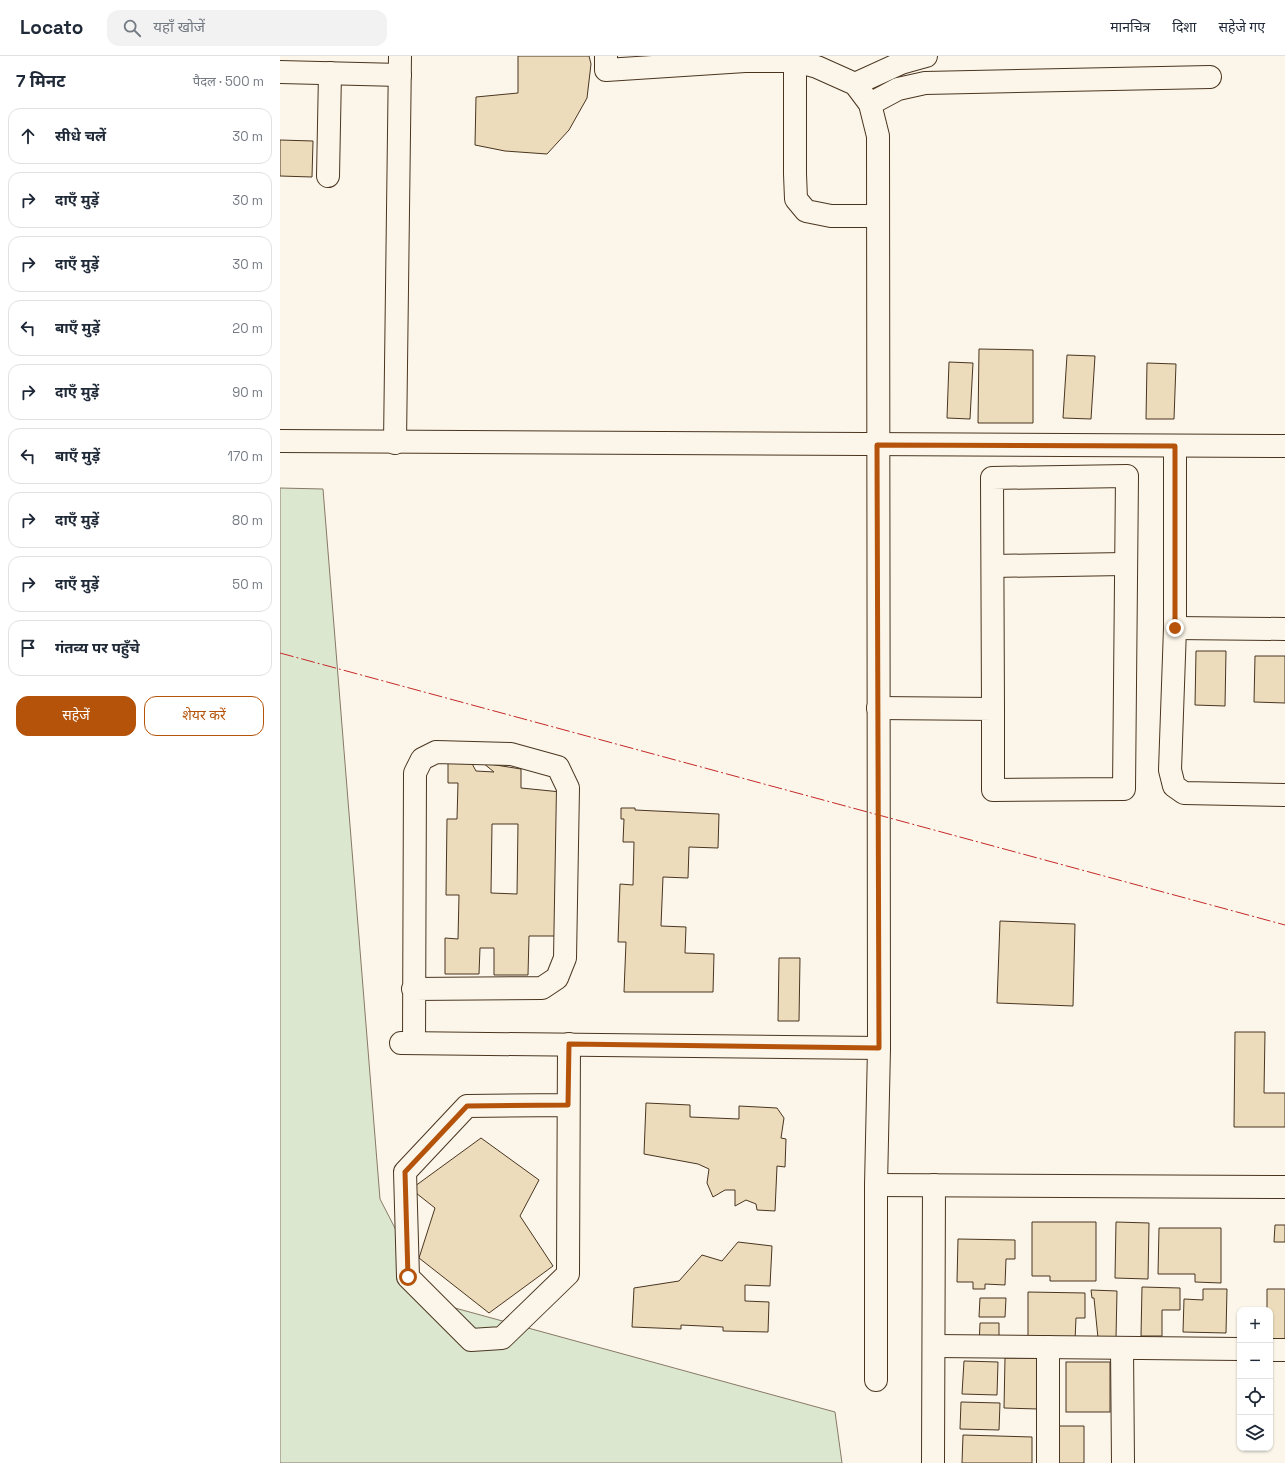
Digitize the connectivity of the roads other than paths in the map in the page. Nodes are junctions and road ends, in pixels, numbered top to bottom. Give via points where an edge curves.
1 (606, 56) edge
2 (926, 56) edge
3 (745, 58) edge
4 (795, 58) edge
5 (722, 59) edge
6 (400, 65) edge
7 (280, 72) edge
8 (330, 73) junction
9 (1210, 78) dead end
10 (855, 84) junction
11 (870, 104) junction
12 (328, 176) dead end
13 (878, 216) junction
14 (280, 441) edge
15 (395, 443) junction
16 (877, 445) junction
17 (1175, 446) junction
18 (1285, 446) edge
19 (1125, 564) junction
20 (992, 566) junction
21 (1175, 628) junction
22 (1285, 629) edge
23 (878, 708) junction
24 (992, 709) junction
25 (1285, 795) edge
26 (414, 989) junction
27 (569, 1044) junction
28 (879, 1048) junction
29 (568, 1105) junction
30 (876, 1185) junction
31 (934, 1185) junction
32 (1285, 1187) edge
33 (935, 1346) junction
34 (1048, 1347) junction
35 (1122, 1348) junction
36 (1237, 1350) edge
37 (1273, 1350) edge
38 (1285, 1350) edge
39 (876, 1380) dead end
40 (933, 1463) edge
41 (1048, 1463) edge
42 (1123, 1463) edge

1 - 5 street via 606,70
2 - 10 street via 901,63
3 - 4 street
3 - 5 street
4 - 10 street
4 - 13 street via 796,199 806,211 831,216
6 - 8 street
6 - 15 street
7 - 8 street
8 - 12 street
9 - 11 street via 925,83 898,89
10 - 11 street
11 - 13 street via 878,136
13 - 16 street
14 - 15 street
15 - 16 street
16 - 17 street
16 - 23 street
17 - 18 street
17 - 21 street
19 - 20 street
19 - 20 street via 1126,476 992,478
19 - 24 street via 1124,789 992,790
20 - 24 street
21 - 22 street
21 - 25 street via 1170,770 1174,786 1184,793
23 - 24 street
23 - 28 street
26 - 26 street via 415,773 422,759 436,752 511,754 558,767 568,788 565,958 557,978 542,988
26 - 27 street via 408,1043
27 - 28 street
27 - 29 street
28 - 30 street
29 - 29 street via 568,1274 502,1338 471,1340 408,1277 405,1172 467,1106
30 - 31 street
30 - 39 street
31 - 32 street
31 - 33 street
33 - 34 street
33 - 40 street
34 - 35 street
34 - 41 street
35 - 36 street
35 - 42 street
37 - 38 street

